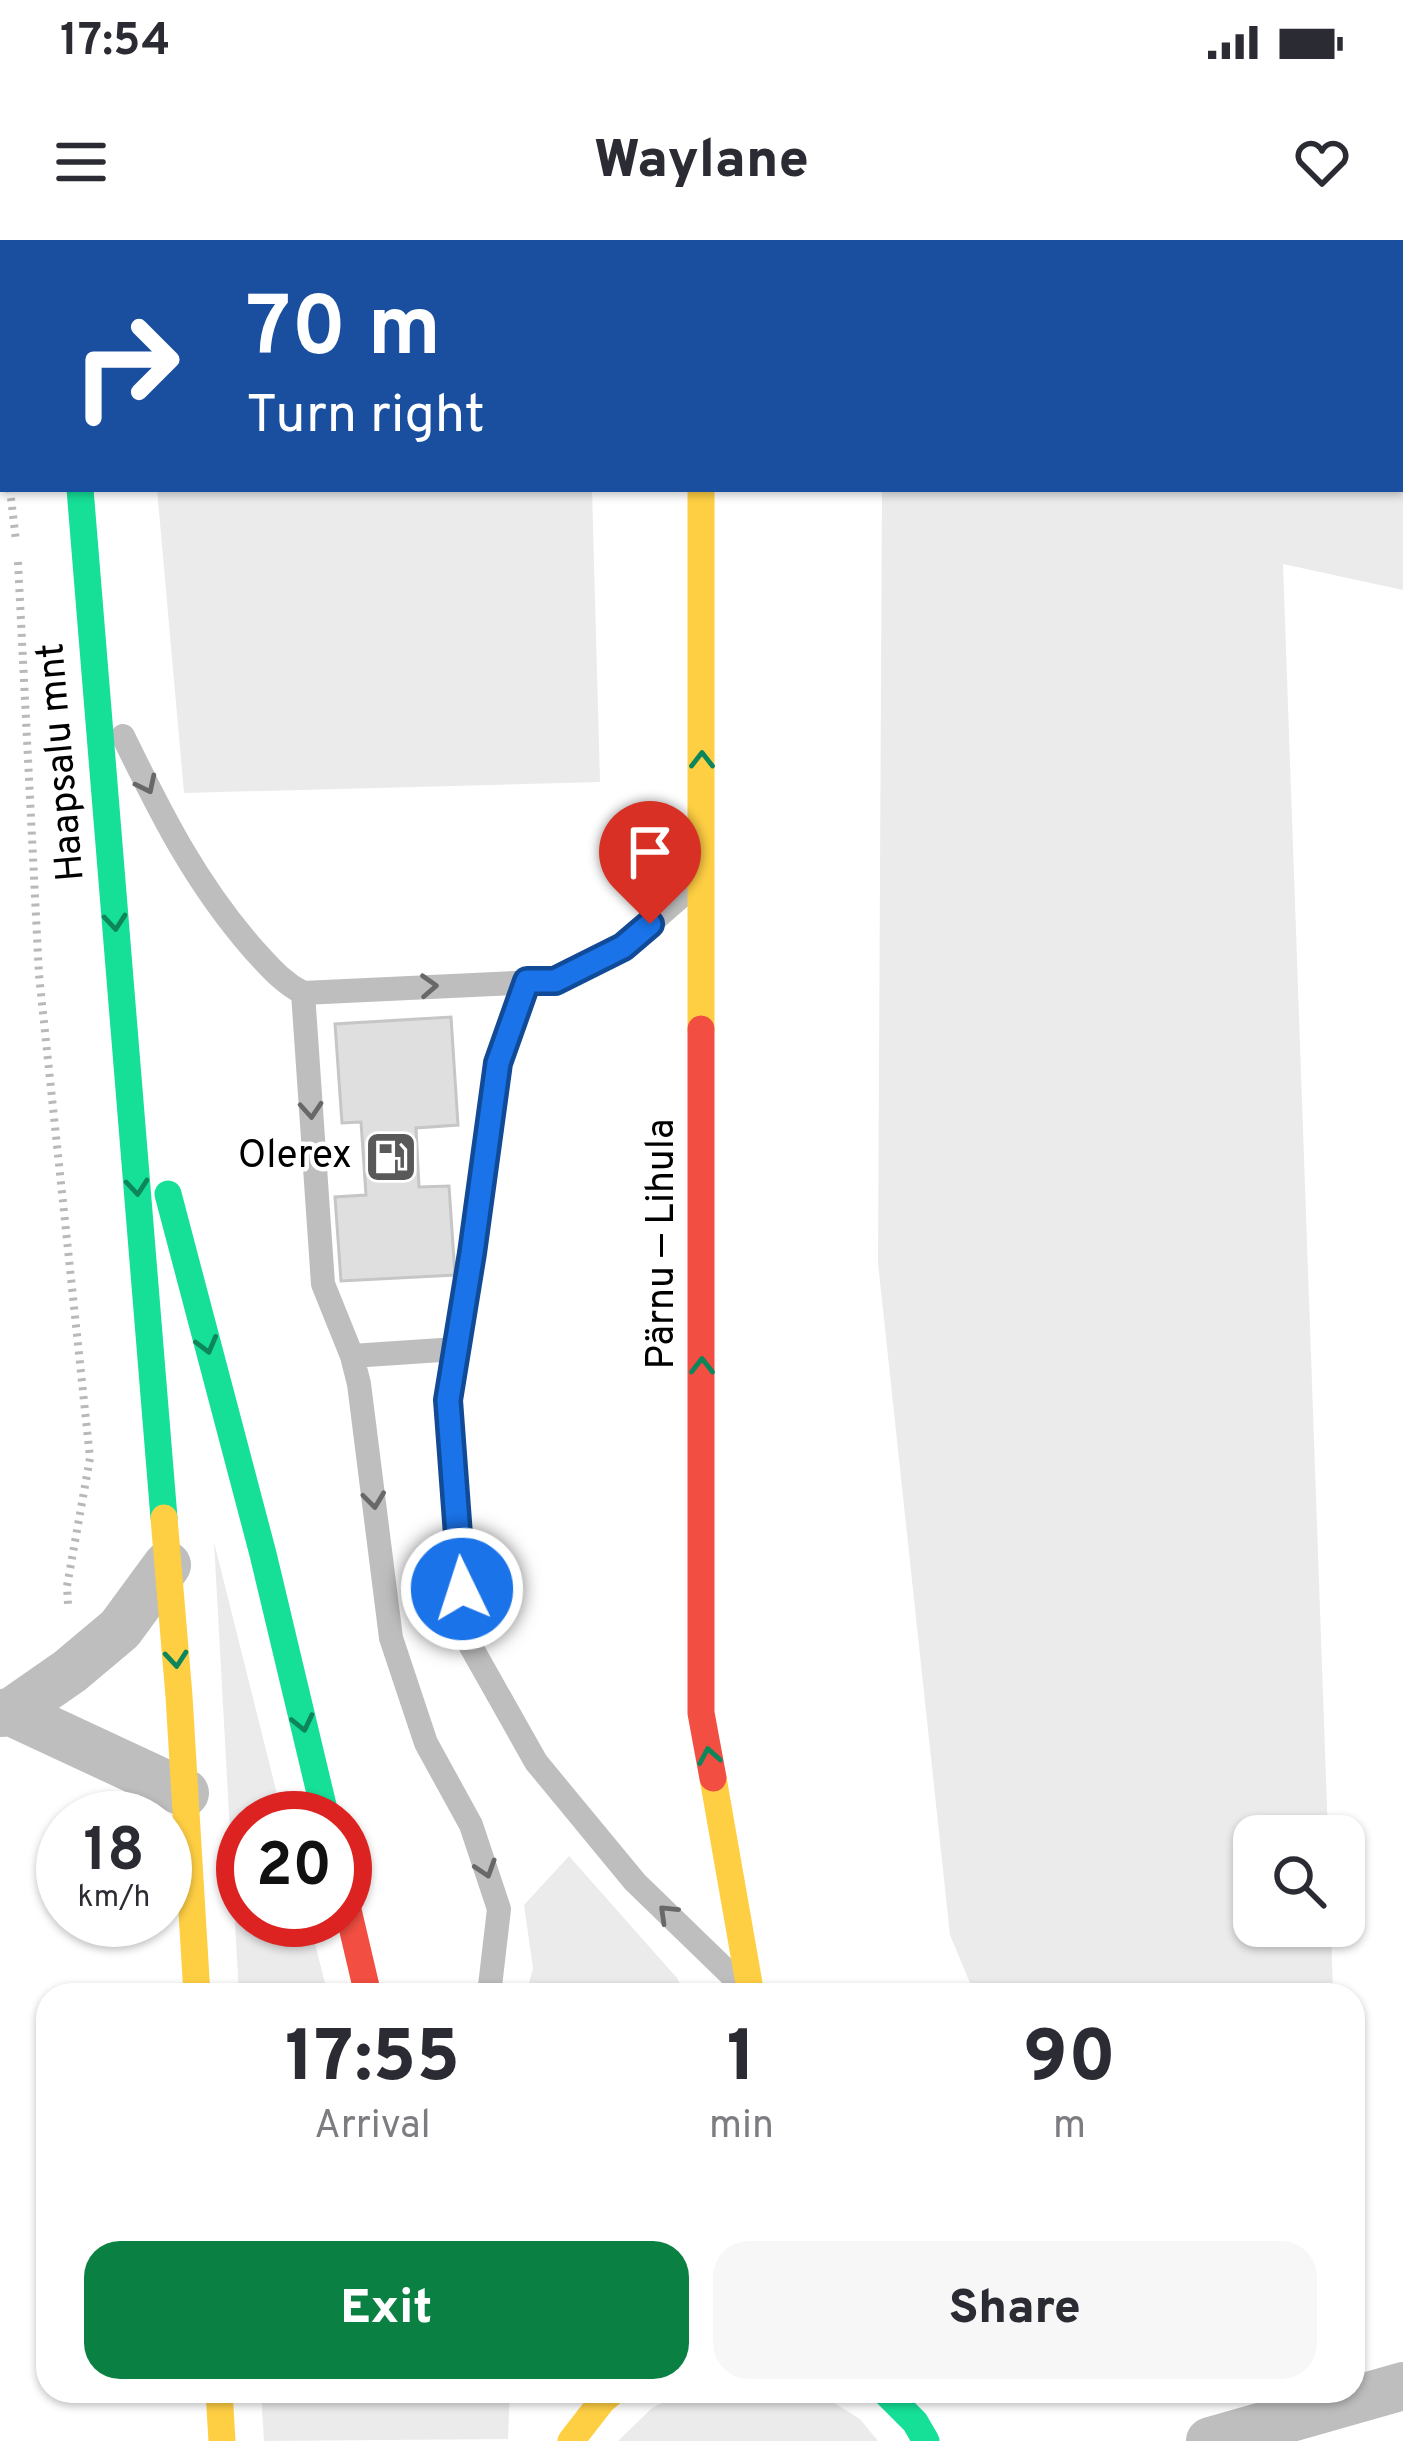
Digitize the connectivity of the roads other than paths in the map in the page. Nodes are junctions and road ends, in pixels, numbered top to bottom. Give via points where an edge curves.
1 (80, 492) edge
2 (701, 492) edge
3 (96, 680) junction
4 (703, 877) junction
5 (527, 981) junction
6 (302, 993) junction
7 (124, 1028) junction
8 (456, 1349) junction
9 (352, 1356) junction
10 (167, 1564) junction
11 (5, 1713) edge
12 (180, 1791) edge
13 (185, 1791) edge
14 (319, 1791) edge
15 (192, 1911) edge
16 (357, 1947) edge
17 (196, 1983) edge
18 (365, 1983) edge
19 (490, 1983) edge
20 (739, 1983) edge
21 (749, 1983) edge
22 (1403, 2386) edge
23 (1365, 2397) edge
24 (220, 2403) edge
25 (600, 2403) edge
26 (895, 2403) edge
27 (906, 2403) edge
28 (1343, 2403) edge
29 (563, 2407) dead end
30 (920, 2432) edge
31 (572, 2440) edge
32 (222, 2441) edge
33 (1210, 2441) edge

1 - 3 main road, Haapsalu mnt
4 -> 2 main road, Pärnu — Lihula
3 -> 6 lane via 173,838 231,924
3 -> 7 main road, Haapsalu mnt
4 - 5 lane via 623,947 555,981
21 -> 4 main road, Pärnu — Lihula via 701,1714
6 -> 5 lane
5 - 8 lane via 498,1063
6 -> 9 lane via 323,1284
7 -> 10 main road
7 -> 14 main road
8 - 9 lane
20 -> 8 lane via 635,1882 536,1762 465,1636 448,1400
9 -> 19 lane via 391,1638 426,1743 471,1825 499,1909
10 - 11 street via 120,1629
10 -> 13 main road
11 - 12 street
15 - 17 main road
16 - 18 main road
22 - 23 street
24 - 32 main road
25 - 31 main road
26 - 30 main road
27 - 30 main road
28 - 33 street
29 - 31 main road

